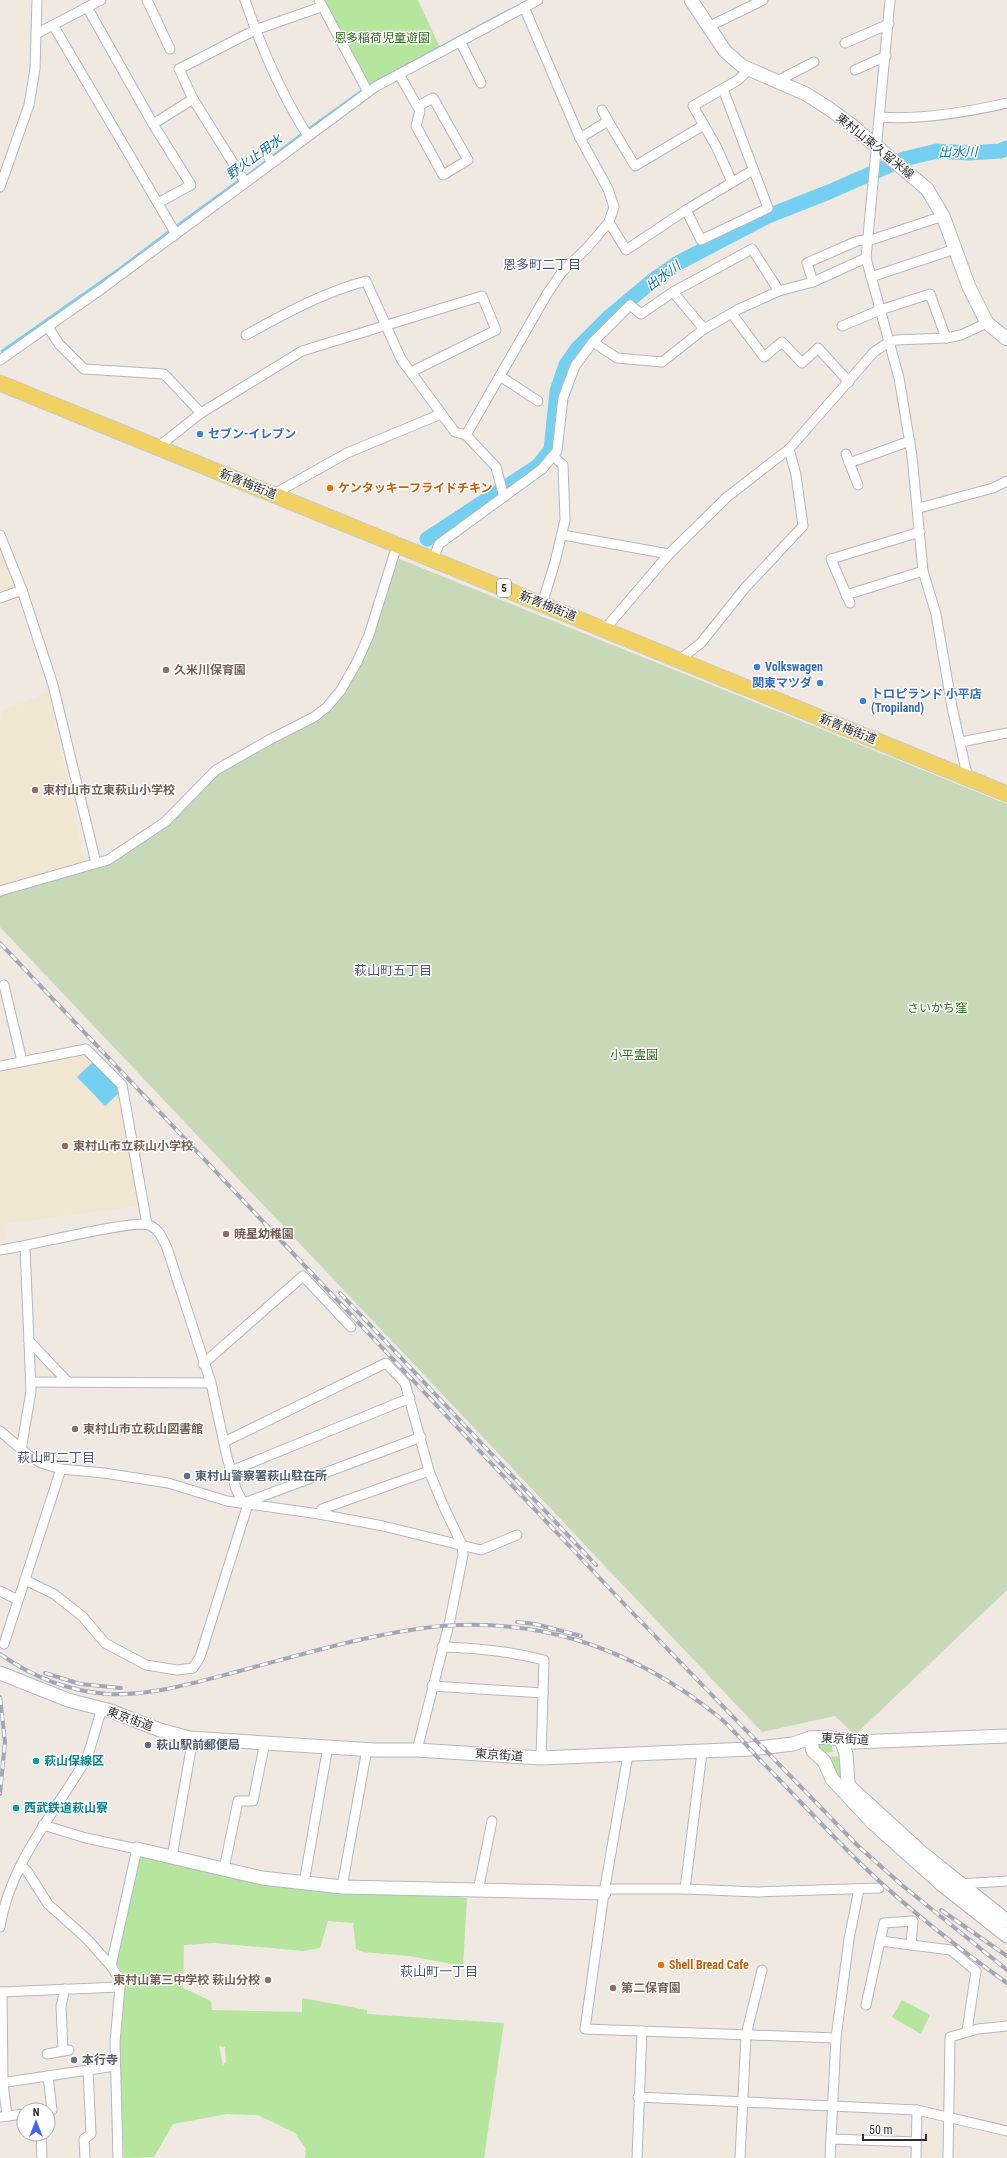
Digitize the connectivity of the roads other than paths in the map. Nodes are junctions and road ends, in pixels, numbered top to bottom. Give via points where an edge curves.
1 (37, 0) edge
2 (101, 0) edge
3 (147, 0) edge
4 (245, 0) edge
5 (538, 0) edge
6 (691, 0) edge
7 (763, 0) edge
8 (890, 0) edge
9 (320, 3) edge
10 (524, 7) junction
11 (87, 8) junction
12 (889, 24) junction
13 (53, 25) junction
14 (708, 27) junction
15 (255, 30) junction
16 (36, 34) junction
17 (460, 41) junction
18 (844, 43) dead end
19 (170, 49) dead end
20 (886, 56) junction
21 (814, 62) dead end
22 (750, 69) junction
23 (855, 70) dead end
24 (399, 74) junction
25 (777, 81) junction
26 (481, 83) dead end
27 (366, 89) junction
28 (723, 89) junction
29 (193, 98) junction
30 (1007, 103) edge
31 (418, 106) junction
32 (602, 110) dead end
33 (880, 117) junction
34 (608, 121) junction
35 (153, 124) junction
36 (704, 125) junction
37 (306, 133) junction
38 (580, 138) junction
39 (876, 147) junction
40 (266, 153) dead end
41 (272, 162) junction
42 (3, 164) edge
43 (753, 170) junction
44 (245, 182) junction
45 (732, 182) junction
46 (0, 187) edge
47 (158, 203) junction
48 (686, 210) junction
49 (943, 216) junction
50 (609, 222) junction
51 (174, 231) junction
52 (867, 239) junction
53 (955, 249) junction
54 (866, 258) junction
55 (871, 277) junction
56 (814, 282) junction
57 (673, 292) junction
58 (779, 292) junction
59 (880, 310) junction
60 (732, 314) junction
61 (987, 323) junction
62 (388, 326) junction
63 (842, 326) dead end
64 (48, 327) junction
65 (704, 329) junction
66 (246, 335) dead end
67 (946, 338) junction
68 (1007, 339) edge
69 (593, 342) junction
70 (889, 342) junction
71 (0, 360) edge
72 (411, 372) junction
73 (500, 376) junction
74 (849, 382) junction
75 (0, 383) edge
76 (538, 401) dead end
77 (201, 413) junction
78 (441, 414) junction
79 (466, 436) junction
80 (910, 441) junction
81 (158, 447) junction
82 (789, 449) junction
83 (554, 457) junction
84 (1007, 481) edge
85 (858, 485) dead end
86 (274, 494) junction
87 (504, 496) junction
88 (919, 508) junction
89 (920, 532) junction
90 (0, 535) edge
91 (562, 535) junction
92 (397, 545) junction
93 (669, 554) junction
94 (433, 559) junction
95 (923, 571) junction
96 (22, 590) junction
97 (0, 598) edge
98 (542, 604) junction
99 (605, 629) junction
100 (679, 660) junction
101 (1007, 733) edge
102 (961, 742) junction
103 (968, 779) junction
104 (1007, 794) edge
105 (96, 863) junction
106 (0, 891) edge
107 (4, 985) dead end
108 (22, 1061) junction
109 (0, 1066) edge
110 (147, 1224) junction
111 (25, 1246) junction
112 (0, 1250) edge
113 (351, 1327) dead end
114 (29, 1341) junction
115 (203, 1364) junction
116 (31, 1382) junction
117 (68, 1382) junction
118 (210, 1383) junction
119 (410, 1398) junction
120 (0, 1431) edge
121 (421, 1437) junction
122 (224, 1442) junction
123 (21, 1450) junction
124 (61, 1469) junction
125 (231, 1470) junction
126 (429, 1471) junction
127 (245, 1504) junction
128 (319, 1514) junction
129 (517, 1535) dead end
130 (462, 1545) junction
131 (25, 1580) junction
132 (0, 1591) edge
133 (18, 1600) junction
134 (4, 1644) dead end
135 (442, 1647) junction
136 (0, 1673) edge
137 (432, 1686) junction
138 (544, 1693) junction
139 (102, 1709) junction
140 (1007, 1736) edge
141 (193, 1738) junction
142 (810, 1738) junction
143 (841, 1739) junction
144 (265, 1742) junction
145 (328, 1746) junction
146 (366, 1749) junction
147 (416, 1750) junction
148 (702, 1752) junction
149 (628, 1755) junction
150 (541, 1758) junction
151 (492, 1821) dead end
152 (43, 1825) junction
153 (137, 1849) junction
154 (172, 1857) junction
155 (21, 1866) junction
156 (224, 1869) junction
157 (1007, 1881) edge
158 (304, 1883) junction
159 (941, 1884) junction
160 (959, 1884) junction
161 (342, 1887) junction
162 (879, 1888) dead end
163 (685, 1889) junction
164 (859, 1889) junction
165 (478, 1891) junction
166 (605, 1891) junction
167 (1007, 1921) edge
168 (0, 1927) edge
169 (1007, 1936) edge
170 (880, 1941) junction
171 (911, 1945) junction
172 (111, 1966) junction
173 (762, 1970) dead end
174 (120, 1987) junction
175 (64, 1989) junction
176 (1, 1992) edge
177 (866, 2005) dead end
178 (1007, 2026) edge
179 (642, 2031) junction
180 (967, 2031) junction
181 (746, 2035) junction
182 (836, 2038) junction
183 (47, 2054) dead end
184 (115, 2066) junction
185 (88, 2070) junction
186 (48, 2076) junction
187 (2, 2083) edge
188 (638, 2097) junction
189 (743, 2101) junction
190 (51, 2102) edge
191 (833, 2106) junction
192 (917, 2110) junction
193 (16, 2115) edge
194 (4, 2116) edge
195 (949, 2117) junction
196 (1007, 2131) edge
197 (831, 2139) junction
198 (41, 2142) edge
199 (916, 2142) junction
200 (42, 2158) edge
201 (85, 2158) edge
202 (118, 2158) edge
203 (637, 2158) edge
204 (740, 2158) edge
205 (830, 2158) edge
206 (916, 2158) edge
207 (948, 2158) edge

1 - 16 street
2 - 11 street
3 - 19 street
4 - 15 street
5 - 10 street
6 - 14 street, 東村山東久留米線
7 - 14 street
8 - 12 street
9 - 15 street
9 - 27 street
10 - 17 street
10 - 38 street
11 - 13 street
11 - 35 street
12 - 18 street
12 - 20 street
13 - 16 street
13 - 47 street
14 - 22 street, 東村山東久留米線 via 732,59
15 - 29 street via 179,69
15 - 37 street via 280,86
16 - 42 street via 35,69 29,105
17 - 24 street
17 - 26 street
20 - 23 street
20 - 33 street
21 - 25 street
22 - 25 street, 東村山東久留米線
22 - 28 street
24 - 27 street
24 - 31 street
25 - 39 street, 東村山東久留米線 via 806,94 828,108
27 - 37 street
28 - 36 street via 693,106
28 - 43 street
29 - 35 street
29 - 44 street
30 - 33 street via 980,110 899,118
31 - 31 street via 420,111 416,126 443,175 468,160 433,98
32 - 34 street
33 - 39 street
34 - 36 street via 635,166
34 - 38 street
35 - 47 street via 191,185
36 - 45 street
37 - 41 street
38 - 50 street via 608,189 614,207
39 - 49 street, 東村山東久留米線 via 927,189
39 - 52 street via 876,171
40 - 41 street
41 - 44 street
42 - 46 street
43 - 45 street
43 - 48 street via 768,208 701,240
44 - 51 street
45 - 48 street
47 - 51 street
48 - 50 street via 626,250
49 - 52 street via 874,239
49 - 53 street, 東村山東久留米線
50 - 73 street via 562,272 531,320
51 - 64 street
52 - 54 street
52 - 56 street via 807,263
53 - 55 street
53 - 61 street, 東村山東久留米線 via 969,287
54 - 55 street
54 - 56 street
55 - 59 street
56 - 58 street
57 - 58 street via 752,249
57 - 65 street
57 - 69 street via 641,314 630,305
58 - 60 street
59 - 63 street
59 - 67 street via 930,294
59 - 70 street
60 - 65 street
60 - 74 street via 764,357 782,342 802,364 818,348
61 - 67 street via 961,335
61 - 68 street, 東村山東久留米線
62 - 66 street via 366,281 331,292
62 - 72 street via 401,359
62 - 72 street via 482,296 496,330
62 - 77 street via 302,351
64 - 71 street
64 - 77 street via 59,344 84,369 164,374
65 - 69 street via 662,362 617,358
67 - 70 street
69 - 83 street via 575,366 569,379 563,398 559,438
70 - 74 street via 874,352
70 - 80 street via 899,378
72 - 78 street
73 - 76 street
73 - 79 street
74 - 82 street
75 - 81 main road, 新青梅街道 / 5
77 - 81 street
78 - 79 street via 455,432
78 - 86 street via 347,453
79 - 87 street via 496,467
80 - 85 street via 879,447 848,459
80 - 88 street
81 - 86 main road, 新青梅街道 / 5
82 - 93 street via 727,497
82 - 100 street via 796,475 803,526 745,588 701,643
83 - 87 street via 542,469
83 - 91 street via 563,465 565,520
84 - 88 street via 993,488
86 - 92 main road, 新青梅街道 / 5
87 - 94 street via 439,544
88 - 89 street
89 - 95 street
89 - 95 street via 831,559 848,599
90 - 96 street
91 - 93 street
91 - 98 street
92 - 94 main road, 新青梅街道 / 5
92 - 105 street via 369,635 342,690 327,707 314,717 216,770 165,822 108,860
93 - 99 street
94 - 98 main road, 新青梅街道 / 5
95 - 102 street via 936,614 952,707
96 - 97 street
96 - 105 street via 53,685
98 - 99 main road, 新青梅街道 / 5
99 - 100 main road, 新青梅街道 / 5
100 - 103 main road, 新青梅街道 / 5
101 - 102 street
102 - 103 street
103 - 104 main road, 新青梅街道 / 5
105 - 106 street
107 - 108 street
108 - 109 street
108 - 110 street via 86,1049 122,1085
110 - 111 street
110 - 115 street via 159,1230 167,1248
111 - 112 street
111 - 114 street
113 - 115 street via 303,1276
114 - 116 street
114 - 117 street
115 - 118 street
116 - 117 street
116 - 123 street
117 - 118 street
118 - 122 street
119 - 121 street
119 - 122 street via 404,1383 386,1363
119 - 125 street
120 - 123 street
121 - 126 street
121 - 127 street
122 - 125 street
123 - 124 street via 41,1463
124 - 127 street via 168,1483
124 - 131 street
125 - 127 street via 236,1489
126 - 128 street via 322,1509
126 - 130 street
127 - 128 street
127 - 131 street via 200,1658 193,1668 177,1670 146,1665 105,1643 82,1616 54,1594
128 - 130 street
129 - 130 street via 481,1550
130 - 135 street via 460,1576
131 - 133 street
132 - 133 street
133 - 134 street
135 - 137 street
135 - 138 street via 489,1649 544,1660
136 - 139 street, 東京街道 via 68,1700
137 - 138 street
137 - 147 street
138 - 150 street
139 - 141 street, 東京街道 via 160,1730
139 - 152 street via 86,1760
140 - 143 street, 東京街道 via 854,1742
141 - 144 street, 東京街道
141 - 154 street
142 - 143 street, 東京街道
142 - 148 street, 東京街道 via 781,1745
142 - 159 street via 813,1751 824,1761 832,1779 847,1796
143 - 160 street via 846,1754 850,1787
144 - 145 street, 東京街道
144 - 156 street via 253,1801 238,1801
145 - 146 street, 東京街道
145 - 158 street
146 - 147 street, 東京街道
146 - 161 street
147 - 150 street, 東京街道
148 - 149 street, 東京街道
148 - 163 street
149 - 150 street, 東京街道
149 - 166 street
151 - 165 street
152 - 153 street
152 - 155 street
153 - 154 street
153 - 172 street
154 - 156 street
155 - 168 street via 8,1892
155 - 172 street via 48,1904 87,1939
156 - 158 street via 262,1878
157 - 160 street
158 - 161 street
159 - 160 street
159 - 169 street
160 - 167 street
161 - 165 street
162 - 164 street
163 - 164 street via 758,1892
163 - 166 street
164 - 182 street via 849,1939
165 - 166 street
166 - 179 street via 585,2030
170 - 171 street
170 - 171 street via 884,1923 913,1921
170 - 177 street
171 - 180 street via 951,1950 976,1972
172 - 174 street
173 - 181 street
174 - 175 street
174 - 184 street
175 - 176 street
175 - 183 street via 61,2006 66,2050
176 - 187 street
178 - 180 street
179 - 181 street
179 - 188 street
180 - 195 street via 950,2037
181 - 182 street
181 - 189 street
182 - 191 street
184 - 185 street
184 - 202 street
185 - 186 street
185 - 201 street via 91,2134 84,2139
186 - 187 street
186 - 190 street
187 - 194 street
188 - 189 street
188 - 203 street
189 - 191 street
189 - 204 street
191 - 192 street
191 - 197 street
192 - 195 street
192 - 199 street
193 - 194 street
195 - 196 street
195 - 207 street
197 - 199 street
197 - 205 street
198 - 200 street
199 - 206 street

